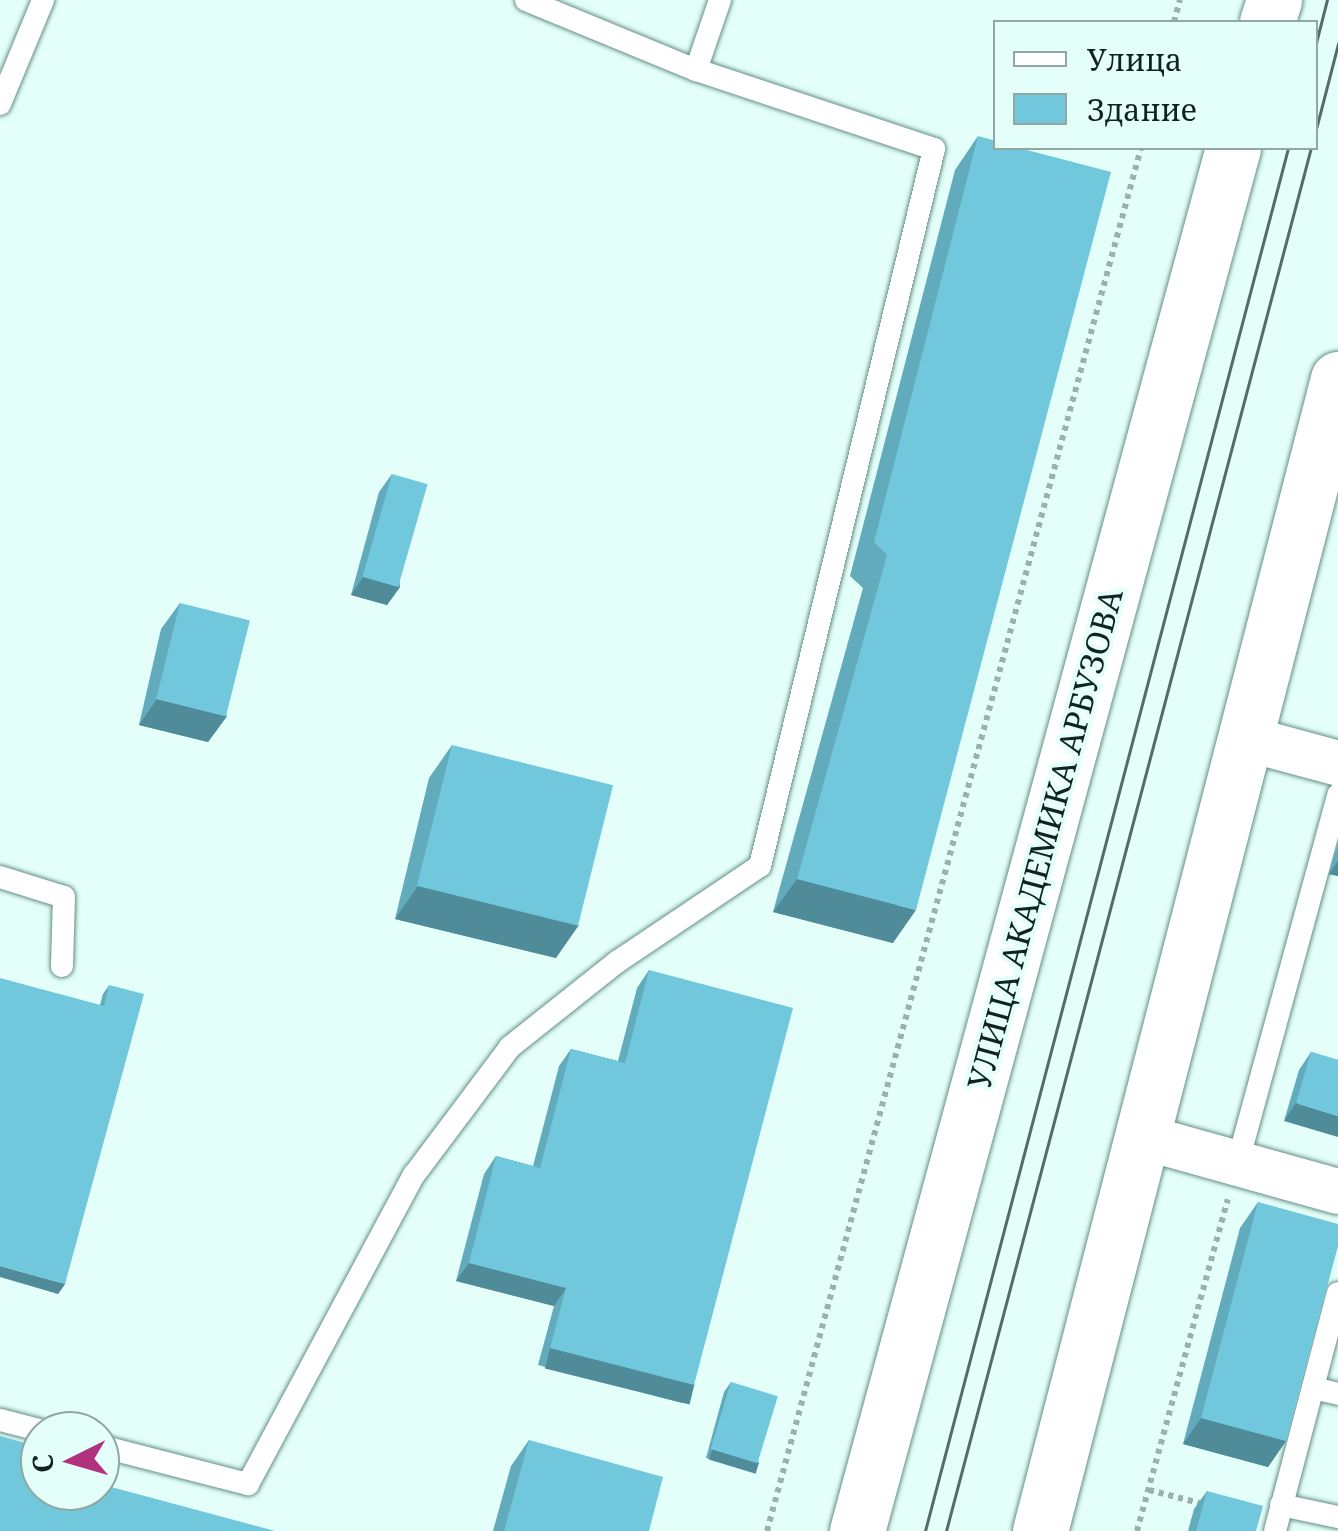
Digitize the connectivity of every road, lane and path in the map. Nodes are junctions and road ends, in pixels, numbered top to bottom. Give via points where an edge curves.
1 (43, 0) edge
2 (526, 0) edge
3 (720, 0) edge
4 (696, 70) junction
5 (0, 104) edge
6 (1140, 150) edge
7 (1233, 150) edge
8 (1338, 379) edge
9 (1246, 738) junction
10 (1338, 763) edge
11 (1338, 794) edge
12 (0, 877) edge
13 (62, 966) dead end
14 (1144, 1137) junction
15 (1238, 1165) junction
16 (1338, 1191) edge
17 (1338, 1293) edge
18 (1313, 1388) junction
19 (1338, 1394) edge
20 (120, 1451) edge
21 (1149, 1490) junction
22 (1338, 1516) edge
23 (1277, 1520) edge
24 (766, 1531) edge
25 (857, 1531) edge
26 (1040, 1531) edge
27 (1138, 1531) edge

1 - 5 lane
2 - 4 lane
3 - 4 lane
4 - 20 lane via 934,149 760,866 616,962 510,1048 414,1176 248,1484
6 - 24 path
7 - 25 main road, УЛИЦА АКАДЕМИКА АРБУЗОВА
8 - 9 main road
9 - 10 street
9 - 14 main road
11 - 15 lane
12 - 13 lane via 64,896
14 - 15 street
14 - 26 main road
15 - 16 street
15 - 21 path
17 - 18 lane
18 - 19 lane
18 - 23 lane
21 - 23 path
21 - 27 path
22 - 23 lane

